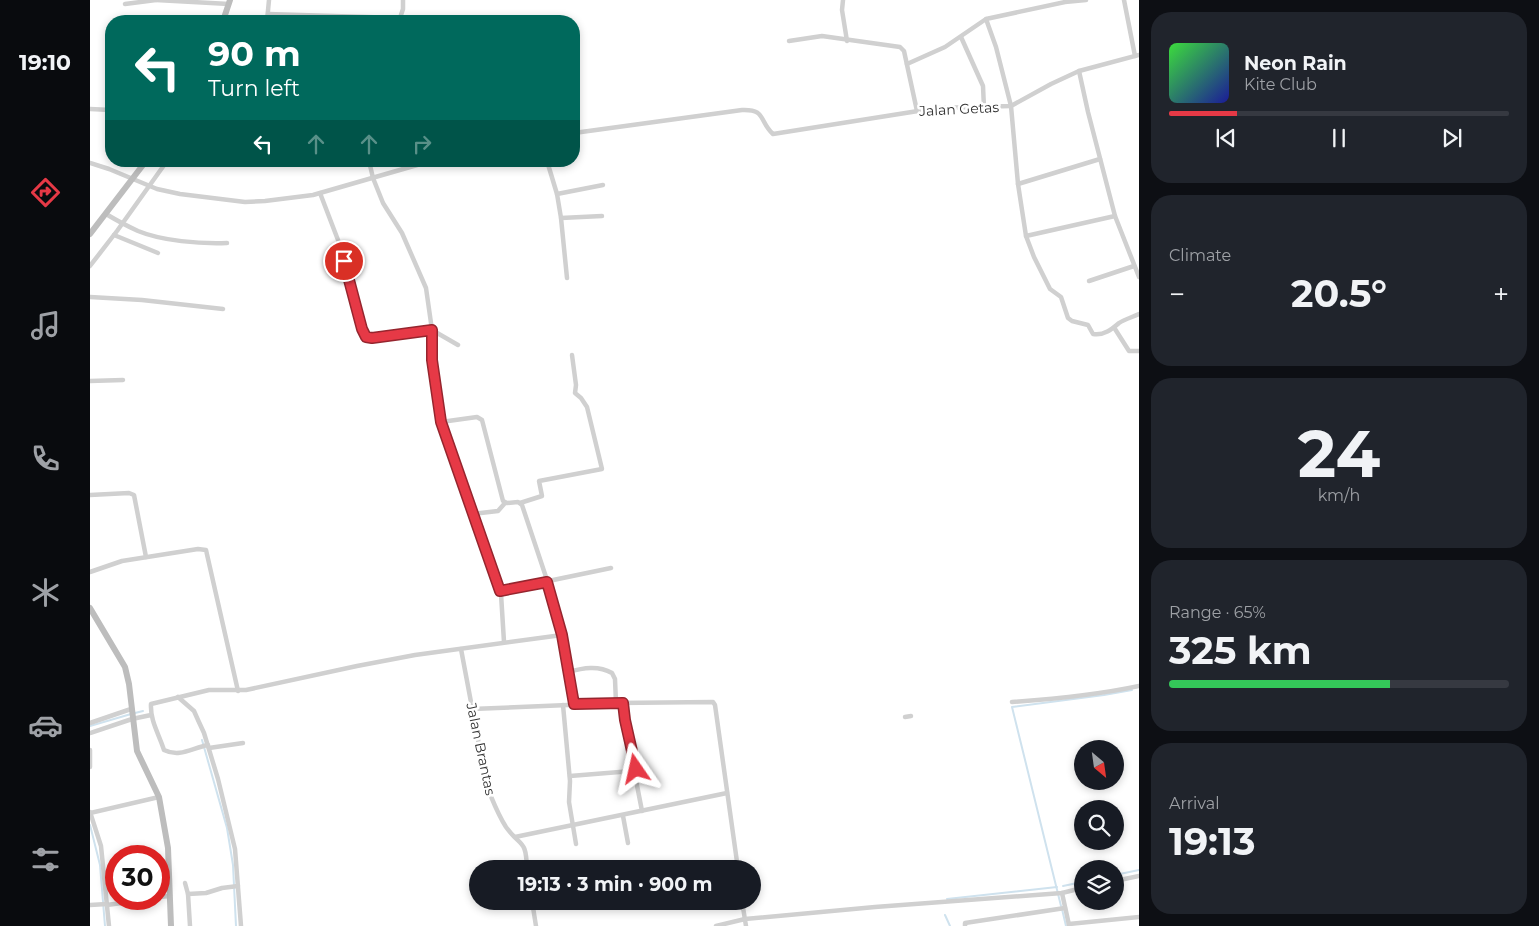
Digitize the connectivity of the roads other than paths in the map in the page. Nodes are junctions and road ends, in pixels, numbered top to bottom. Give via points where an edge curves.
1 (156, 0) edge
2 (269, 0) edge
3 (403, 0) edge
4 (843, 0) edge
5 (1086, 0) edge
6 (1124, 0) edge
7 (229, 2) edge
8 (125, 4) dead end
9 (268, 14) joint
10 (225, 15) edge
11 (294, 15) edge
12 (401, 15) edge
13 (986, 19) junction
14 (962, 37) junction
15 (789, 41) dead end
16 (847, 41) junction
17 (1137, 56) edge
18 (908, 64) junction
19 (1079, 71) junction
20 (1011, 106) junction
21 (984, 108) junction
22 (90, 109) edge
23 (105, 111) edge
24 (917, 111) junction
25 (580, 132) edge
26 (1100, 158) junction
27 (90, 163) edge
28 (142, 167) edge
29 (162, 167) edge
30 (370, 167) edge
31 (406, 167) edge
32 (550, 167) edge
33 (373, 178) junction
34 (134, 180) junction
35 (1018, 184) junction
36 (603, 185) dead end
37 (148, 186) junction
38 (320, 193) junction
39 (557, 194) junction
40 (106, 214) junction
41 (602, 216) dead end
42 (1115, 216) junction
43 (561, 218) junction
44 (123, 223) junction
45 (90, 234) edge
46 (114, 235) junction
47 (1026, 236) junction
48 (227, 243) dead end
49 (158, 253) dead end
50 (90, 266) edge
51 (1134, 266) junction
52 (1139, 277) edge
53 (567, 278) dead end
54 (1089, 282) dead end
55 (90, 297) edge
56 (223, 309) dead end
57 (1139, 314) edge
58 (1115, 329) junction
59 (432, 330) junction
60 (458, 345) dead end
61 (1139, 352) edge
62 (572, 355) dead end
63 (123, 380) dead end
64 (90, 381) edge
65 (441, 422) junction
66 (90, 494) edge
67 (505, 503) junction
68 (520, 503) junction
69 (472, 514) junction
70 (146, 557) junction
71 (611, 568) dead end
72 (90, 572) edge
73 (547, 582) junction
74 (500, 591) junction
75 (90, 608) edge
76 (562, 635) junction
77 (504, 642) junction
78 (460, 649) junction
79 (568, 672) junction
80 (1139, 686) edge
81 (238, 691) junction
82 (178, 697) junction
83 (1012, 702) dead end
84 (616, 703) junction
85 (623, 703) junction
86 (574, 704) junction
87 (563, 705) junction
88 (472, 709) junction
89 (133, 715) junction
90 (150, 715) junction
91 (911, 716) dead end
92 (905, 717) dead end
93 (90, 723) edge
94 (90, 732) edge
95 (243, 743) dead end
96 (206, 746) junction
97 (90, 750) edge
98 (90, 767) edge
99 (634, 770) junction
100 (570, 776) junction
101 (727, 793) junction
102 (160, 797) junction
103 (642, 811) junction
104 (90, 812) edge
105 (623, 816) junction
106 (573, 826) junction
107 (515, 837) junction
108 (628, 843) dead end
109 (576, 844) dead end
110 (168, 845) edge
111 (526, 860) edge
112 (737, 860) edge
113 (1139, 876) edge
114 (1124, 879) edge
115 (185, 883) dead end
116 (235, 887) junction
117 (1074, 890) edge
118 (1062, 893) junction
119 (188, 894) junction
120 (170, 896) edge
121 (105, 904) joint
122 (90, 905) edge
123 (1065, 908) junction
124 (106, 910) edge
125 (533, 910) edge
126 (744, 910) edge
127 (1139, 917) edge
128 (745, 919) junction
129 (1069, 925) edge
130 (109, 926) edge
131 (171, 926) edge
132 (190, 926) edge
133 (241, 926) edge
134 (536, 926) edge
135 (716, 926) edge
136 (746, 926) edge
137 (965, 926) edge

1 - 7 street
1 - 8 street
2 - 9 street
3 - 12 street
4 - 16 street
5 - 13 street
6 - 17 street
7 - 10 main road
9 - 11 street
13 - 14 street
13 - 20 street
14 - 18 street
14 - 21 street via 983,86
15 - 16 street via 822,36
16 - 18 street via 900,47
17 - 19 street, Jalan Getas
18 - 24 street
19 - 20 street, Jalan Getas
19 - 26 street
20 - 21 street, Jalan Getas
20 - 35 street
21 - 24 street, Jalan Getas
22 - 23 street
24 - 25 street, Jalan Getas via 773,134 753,109
26 - 35 street
26 - 42 street
27 - 34 street
28 - 34 main road
29 - 37 street
30 - 33 street
31 - 33 street
32 - 39 street
33 - 38 street
33 - 59 street via 422,278 429,301
34 - 37 street
34 - 40 main road
35 - 47 street
36 - 39 street
37 - 38 street via 180,194 245,202
37 - 44 street
38 - 59 street via 338,240 366,337
39 - 43 street
40 - 44 street
40 - 45 main road
41 - 43 street
42 - 47 street
42 - 51 street
43 - 53 street
44 - 46 street
44 - 48 street via 147,234 193,243
46 - 49 street
46 - 50 street
47 - 58 street via 1050,289 1061,297 1068,318 1088,325 1096,335
51 - 52 street
51 - 54 street
55 - 56 street
57 - 58 street
58 - 61 street via 1129,351
59 - 60 street
59 - 65 street via 432,360
62 - 68 street via 575,393 587,406 602,469 539,481 542,496
63 - 64 street
65 - 67 street via 480,417
65 - 69 street
66 - 70 street via 133,493
67 - 68 street
67 - 69 street via 498,511
68 - 73 street
69 - 74 street
70 - 72 street
70 - 81 street via 206,550
71 - 73 street
73 - 74 street
73 - 76 street
74 - 77 street
75 - 89 main road via 124,667
76 - 77 street
76 - 79 street
77 - 78 street
78 - 81 street
78 - 88 street, Jalan Brantas
79 - 84 street via 597,668 612,673
79 - 86 street
80 - 83 street via 1064,698
81 - 82 street via 209,690
82 - 90 street via 152,703
82 - 96 street via 194,711
84 - 85 street
84 - 86 street
85 - 99 street
85 - 101 street via 713,702
86 - 87 street
87 - 88 street
87 - 100 street
88 - 107 street, Jalan Brantas via 487,787 494,806
89 - 90 street
89 - 93 street
89 - 94 street
89 - 102 main road via 137,751
90 - 96 street via 164,750 179,754
91 - 92 street
95 - 96 street
96 - 116 street via 231,826
97 - 98 street
99 - 100 street
99 - 103 street
100 - 106 street via 569,802
101 - 103 street
101 - 112 street
102 - 104 street
102 - 110 main road
103 - 105 street
104 - 121 street via 101,846
105 - 106 street
105 - 108 street
106 - 107 street
106 - 109 street
107 - 111 street, Jalan Brantas via 525,849
113 - 114 street
115 - 119 street
116 - 119 street
116 - 133 street
117 - 118 street
118 - 123 street
118 - 128 street
119 - 132 street
120 - 131 main road
121 - 122 street
123 - 129 street
123 - 137 street via 965,923
124 - 130 street
125 - 134 street
126 - 128 street
127 - 129 street
128 - 135 street
128 - 136 street

